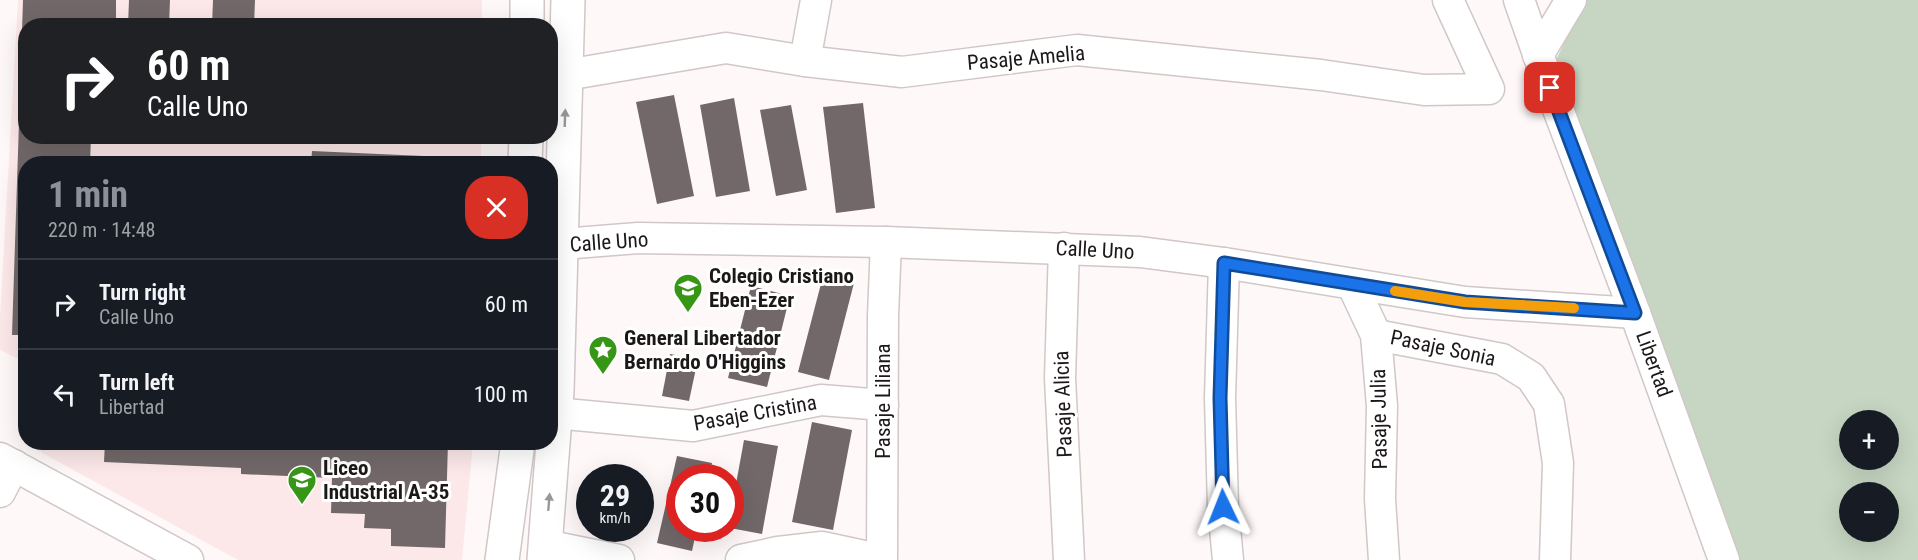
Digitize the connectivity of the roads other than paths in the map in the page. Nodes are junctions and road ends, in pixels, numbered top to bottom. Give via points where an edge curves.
1 (527, 0) edge
2 (568, 0) edge
3 (816, 0) edge
4 (1448, 0) edge
5 (1519, 0) edge
6 (1571, 0) edge
7 (527, 18) edge
8 (1538, 55) junction
9 (805, 61) junction
10 (566, 75) junction
11 (558, 211) edge
12 (886, 242) junction
13 (558, 245) edge
14 (1064, 248) junction
15 (1224, 263) junction
16 (1352, 284) junction
17 (1635, 313) junction
18 (1376, 334) junction
19 (882, 405) junction
20 (558, 413) edge
21 (517, 450) edge
22 (552, 450) edge
23 (7, 462) edge
24 (0, 492) edge
25 (545, 552) edge
26 (174, 557) edge
27 (502, 560) edge
28 (619, 560) edge
29 (741, 560) edge
30 (882, 560) edge
31 (1069, 560) edge
32 (1228, 560) edge
33 (1384, 560) edge
34 (1556, 560) edge
35 (1724, 560) edge

1 - 7 main road
2 - 10 main road
3 - 9 street
4 - 9 street, Pasaje Amelia via 1489,89 1424,90 1321,75 1077,50 902,72
5 - 8 street, Libertad
6 - 8 street
8 - 17 street, Libertad
9 - 10 street, Pasaje Amelia via 726,48
11 -> 10 main road
12 - 13 street, Calle Uno via 638,238
12 - 14 street, Calle Uno
12 - 19 street, Pasaje Liliana
14 - 15 street, Calle Uno via 1140,252
14 - 31 street, Pasaje Alicia via 1060,378
15 - 16 street, Calle Uno
15 - 32 street via 1220,398
16 - 17 street, Calle Uno via 1465,302
16 - 18 street, Pasaje Julia
17 - 35 street, Libertad
18 - 33 street, Pasaje Julia via 1382,406 1380,499
18 - 34 street, Pasaje Sonia via 1502,359 1531,377 1549,404 1558,463
19 - 20 street, Pasaje Cristina via 820,399 693,426
19 - 30 street, Pasaje Liliana
21 - 27 main road
25 -> 22 main road
23 - 24 street
23 - 26 street
25 - 28 street
29 - 30 street via 822,547

